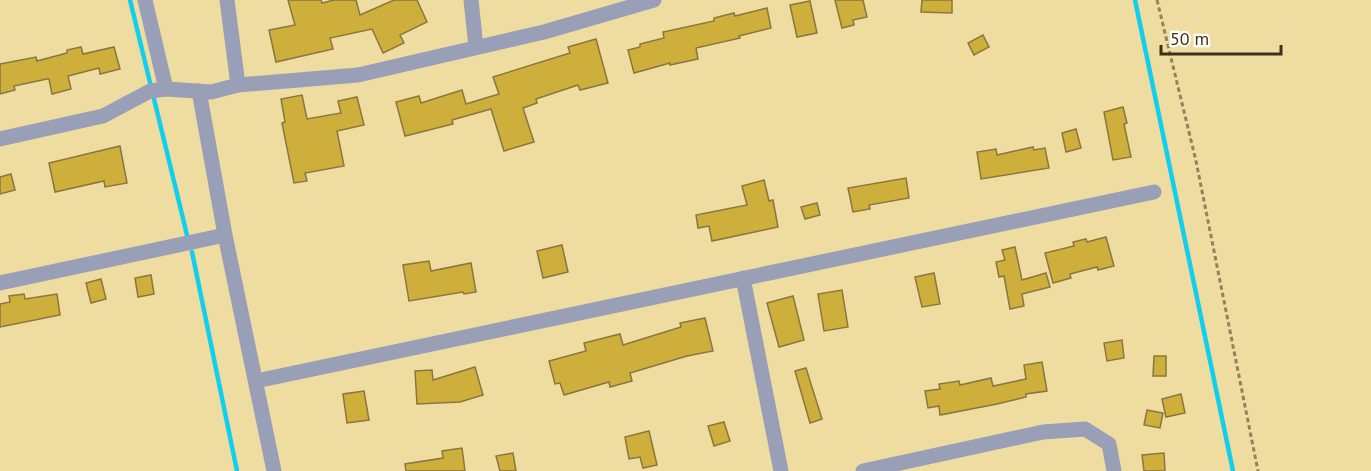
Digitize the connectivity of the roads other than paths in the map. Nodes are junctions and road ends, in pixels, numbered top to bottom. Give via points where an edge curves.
1 (145, 0) edge
2 (227, 0) edge
3 (471, 0) edge
4 (654, 0) edge
5 (476, 48) junction
6 (238, 85) junction
7 (166, 89) junction
8 (199, 91) junction
9 (0, 139) edge
10 (1154, 192) dead end
11 (225, 235) junction
12 (743, 278) junction
13 (0, 283) edge
14 (256, 381) junction
15 (274, 471) edge
16 (781, 471) edge
17 (862, 471) edge
18 (1114, 471) edge

1 - 7 street
2 - 6 street
3 - 5 street
4 - 5 street
5 - 6 street via 358,75
6 - 8 street
7 - 8 street
7 - 9 street via 150,91 103,116
8 - 11 street
10 - 12 street
11 - 13 street
11 - 14 street
12 - 14 street
12 - 16 street
14 - 15 street
17 - 18 street via 1043,432 1085,429 1109,444

